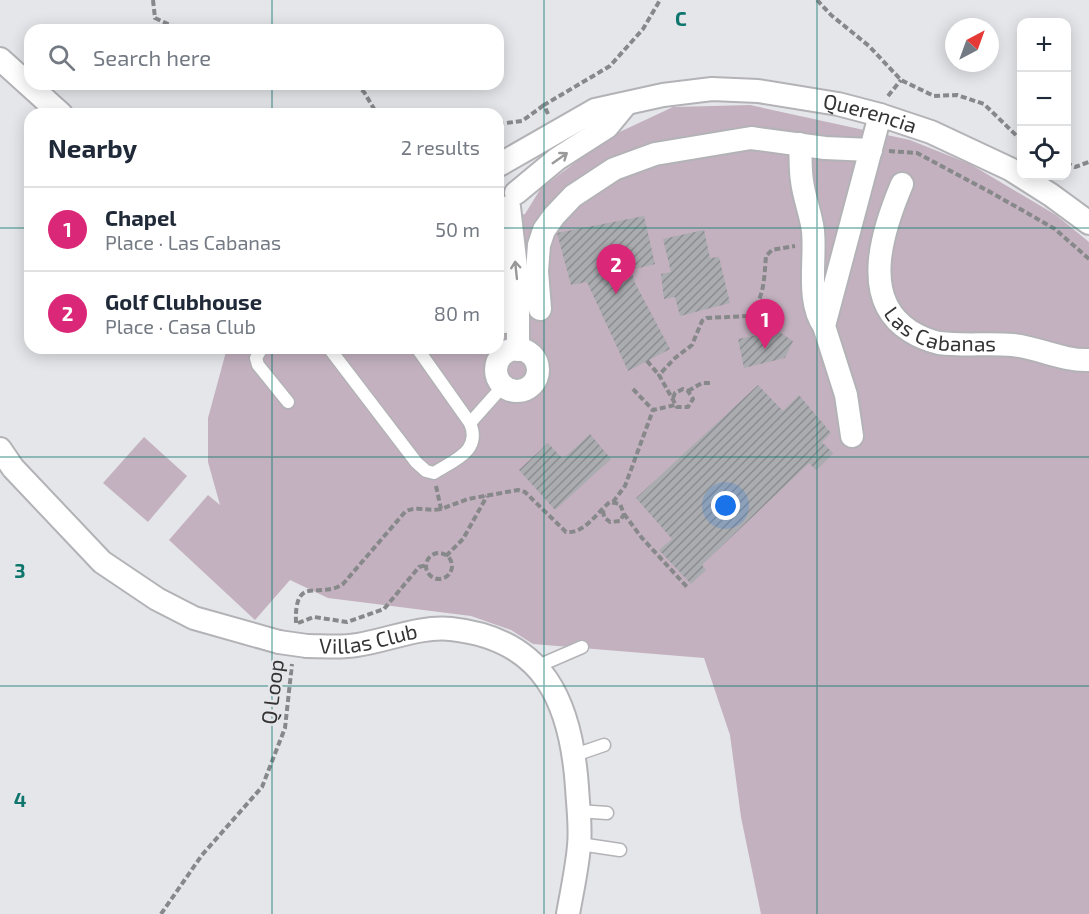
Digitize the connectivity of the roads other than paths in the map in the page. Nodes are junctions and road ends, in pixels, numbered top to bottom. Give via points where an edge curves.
1 (0, 59) edge
2 (24, 81) edge
3 (34, 90) edge
4 (626, 104) junction
5 (54, 108) edge
6 (880, 115) junction
7 (800, 144) junction
8 (871, 150) junction
9 (504, 162) edge
10 (504, 168) edge
11 (902, 184) dead end
12 (508, 204) edge
13 (1089, 223) edge
14 (504, 294) edge
15 (540, 309) dead end
16 (824, 326) junction
17 (512, 351) junction
18 (258, 354) edge
19 (334, 354) edge
20 (421, 354) edge
21 (1089, 360) edge
22 (503, 386) junction
23 (288, 402) dead end
24 (470, 423) junction
25 (852, 435) dead end
26 (0, 449) edge
27 (7, 472) edge
28 (582, 646) dead end
29 (538, 666) junction
30 (604, 745) dead end
31 (575, 755) junction
32 (578, 811) junction
33 (607, 813) dead end
34 (580, 844) junction
35 (620, 850) dead end
36 (568, 914) edge

1 - 2 street
3 - 5 street
4 - 6 street, Querencia via 712,89 818,100
4 - 9 street, Querencia via 595,110
12 -> 4 street via 557,159 607,127
6 - 8 street
6 - 13 street, Querencia via 981,154 1051,195
7 - 8 street
7 - 15 street via 751,138 655,154 594,181 563,206 544,230 537,271
7 - 16 street via 802,182 812,219 814,294
8 - 16 street
10 - 12 street via 516,184
11 - 21 street, Las Cabanas via 883,239 879,267 888,311 899,324 938,343 1013,345 1057,357
17 -> 12 street via 518,285
14 - 17 street
16 - 25 street via 840,373
17 - 22 street via 497,362
17 - 22 street via 525,351 534,360 536,379 521,390
18 - 23 lane via 258,365
19 - 24 lane via 426,471 434,473 466,453 474,434
20 - 24 lane
22 - 24 lane
26 - 27 street, Villas Club
27 - 29 street, Villas Club via 102,562 157,599 194,618 293,644 356,646 413,631 451,629 507,644
28 - 29 lane
29 - 31 street, Villas Club via 566,720
30 - 31 lane
31 - 32 street, Villas Club
32 - 33 lane
32 - 34 street, Villas Club
34 - 35 lane
34 - 36 street, Villas Club

